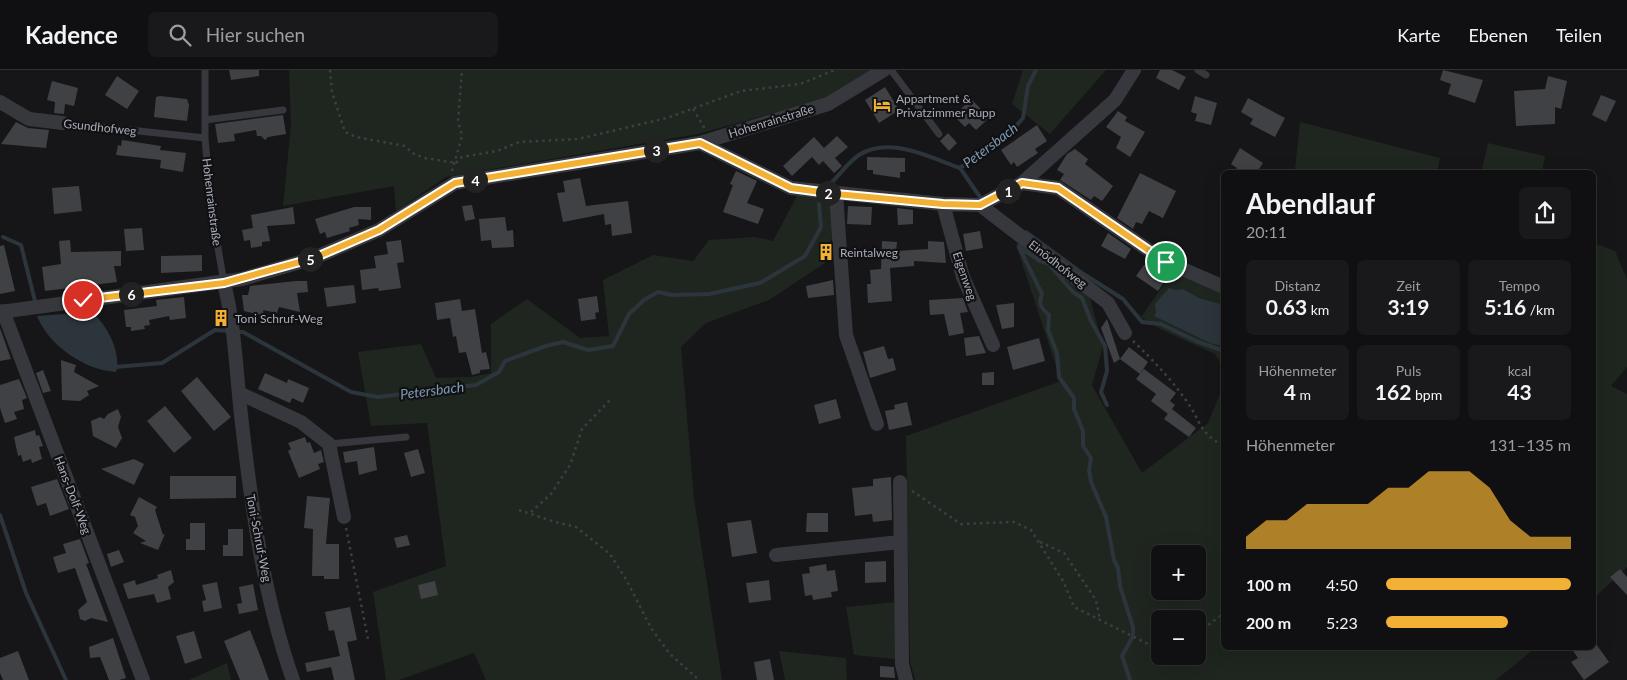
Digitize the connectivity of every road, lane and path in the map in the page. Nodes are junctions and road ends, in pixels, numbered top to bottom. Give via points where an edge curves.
1 (205, 70) edge
2 (330, 70) edge
3 (462, 70) edge
4 (835, 70) edge
5 (884, 70) edge
6 (891, 70) edge
7 (1134, 70) edge
8 (1198, 70) edge
9 (1206, 75) dead end
10 (0, 102) edge
11 (693, 109) junction
12 (283, 110) dead end
13 (205, 120) junction
14 (63, 123) joint
15 (939, 134) dead end
16 (205, 138) junction
17 (705, 141) junction
18 (456, 163) junction
19 (1022, 183) junction
20 (836, 194) junction
21 (943, 204) junction
22 (980, 205) junction
23 (224, 283) junction
24 (1221, 287) edge
25 (2, 311) edge
26 (1125, 333) joint
27 (993, 345) dead end
28 (238, 393) junction
29 (610, 400) dead end
30 (877, 424) dead end
31 (406, 437) dead end
32 (329, 444) junction
33 (1221, 444) edge
34 (900, 482) joint
35 (519, 510) dead end
36 (531, 512) junction
37 (344, 517) joint
38 (900, 542) junction
39 (1039, 542) junction
40 (776, 555) dead end
41 (1221, 615) edge
42 (1100, 620) junction
43 (1206, 627) edge
44 (368, 639) dead end
45 (1151, 644) edge
46 (143, 680) edge
47 (293, 680) edge
48 (699, 680) edge
49 (906, 680) edge

1 - 13 lane, Hohenrainstraße
2 - 18 path via 332,92 345,132 356,138 405,146 424,158
3 - 18 path via 458,121 462,136
4 - 11 path via 800,84 741,91
5 - 17 street, Hohenrainstraße via 828,104
6 - 15 lane
7 - 19 street via 1114,100
8 - 9 lane
10 - 14 street, Gsundhofweg via 29,119
11 - 17 path
11 - 18 path via 578,139 519,142 497,151 462,158
12 - 13 lane
13 - 16 lane, Hohenrainstraße
14 - 16 lane, Gsundhofweg
16 - 23 lane, Hohenrainstraße via 211,207
17 - 20 street via 791,188
17 - 23 street, Hohenrainstraße via 455,183 379,230 314,258
19 - 22 street
19 - 24 street via 1058,188 1166,262
20 - 21 street
20 - 30 street via 846,335
21 - 22 street
21 - 27 street, Eigenweg via 963,277
22 - 26 street, Einödhofweg via 1108,303
23 - 25 street, Hohenrainstraße
23 - 28 street, Toni-Schruf-Weg via 234,326
25 - 46 street, Hans-Dolf-Weg
26 - 33 path via 1168,378 1210,439
28 - 32 street via 301,422
28 - 47 street, Toni-Schruf-Weg via 252,512 276,622
29 - 36 path via 582,429 570,465 551,494
31 - 32 lane
32 - 37 street
34 - 38 street
34 - 39 path via 961,524 1014,522 1031,530
35 - 36 path
36 - 48 path via 576,527 610,554 669,654
37 - 44 path
38 - 40 street
38 - 49 street via 902,664
39 - 42 path via 1063,580 1074,607
39 - 42 path via 1064,553 1096,600
41 - 43 path
42 - 45 path

